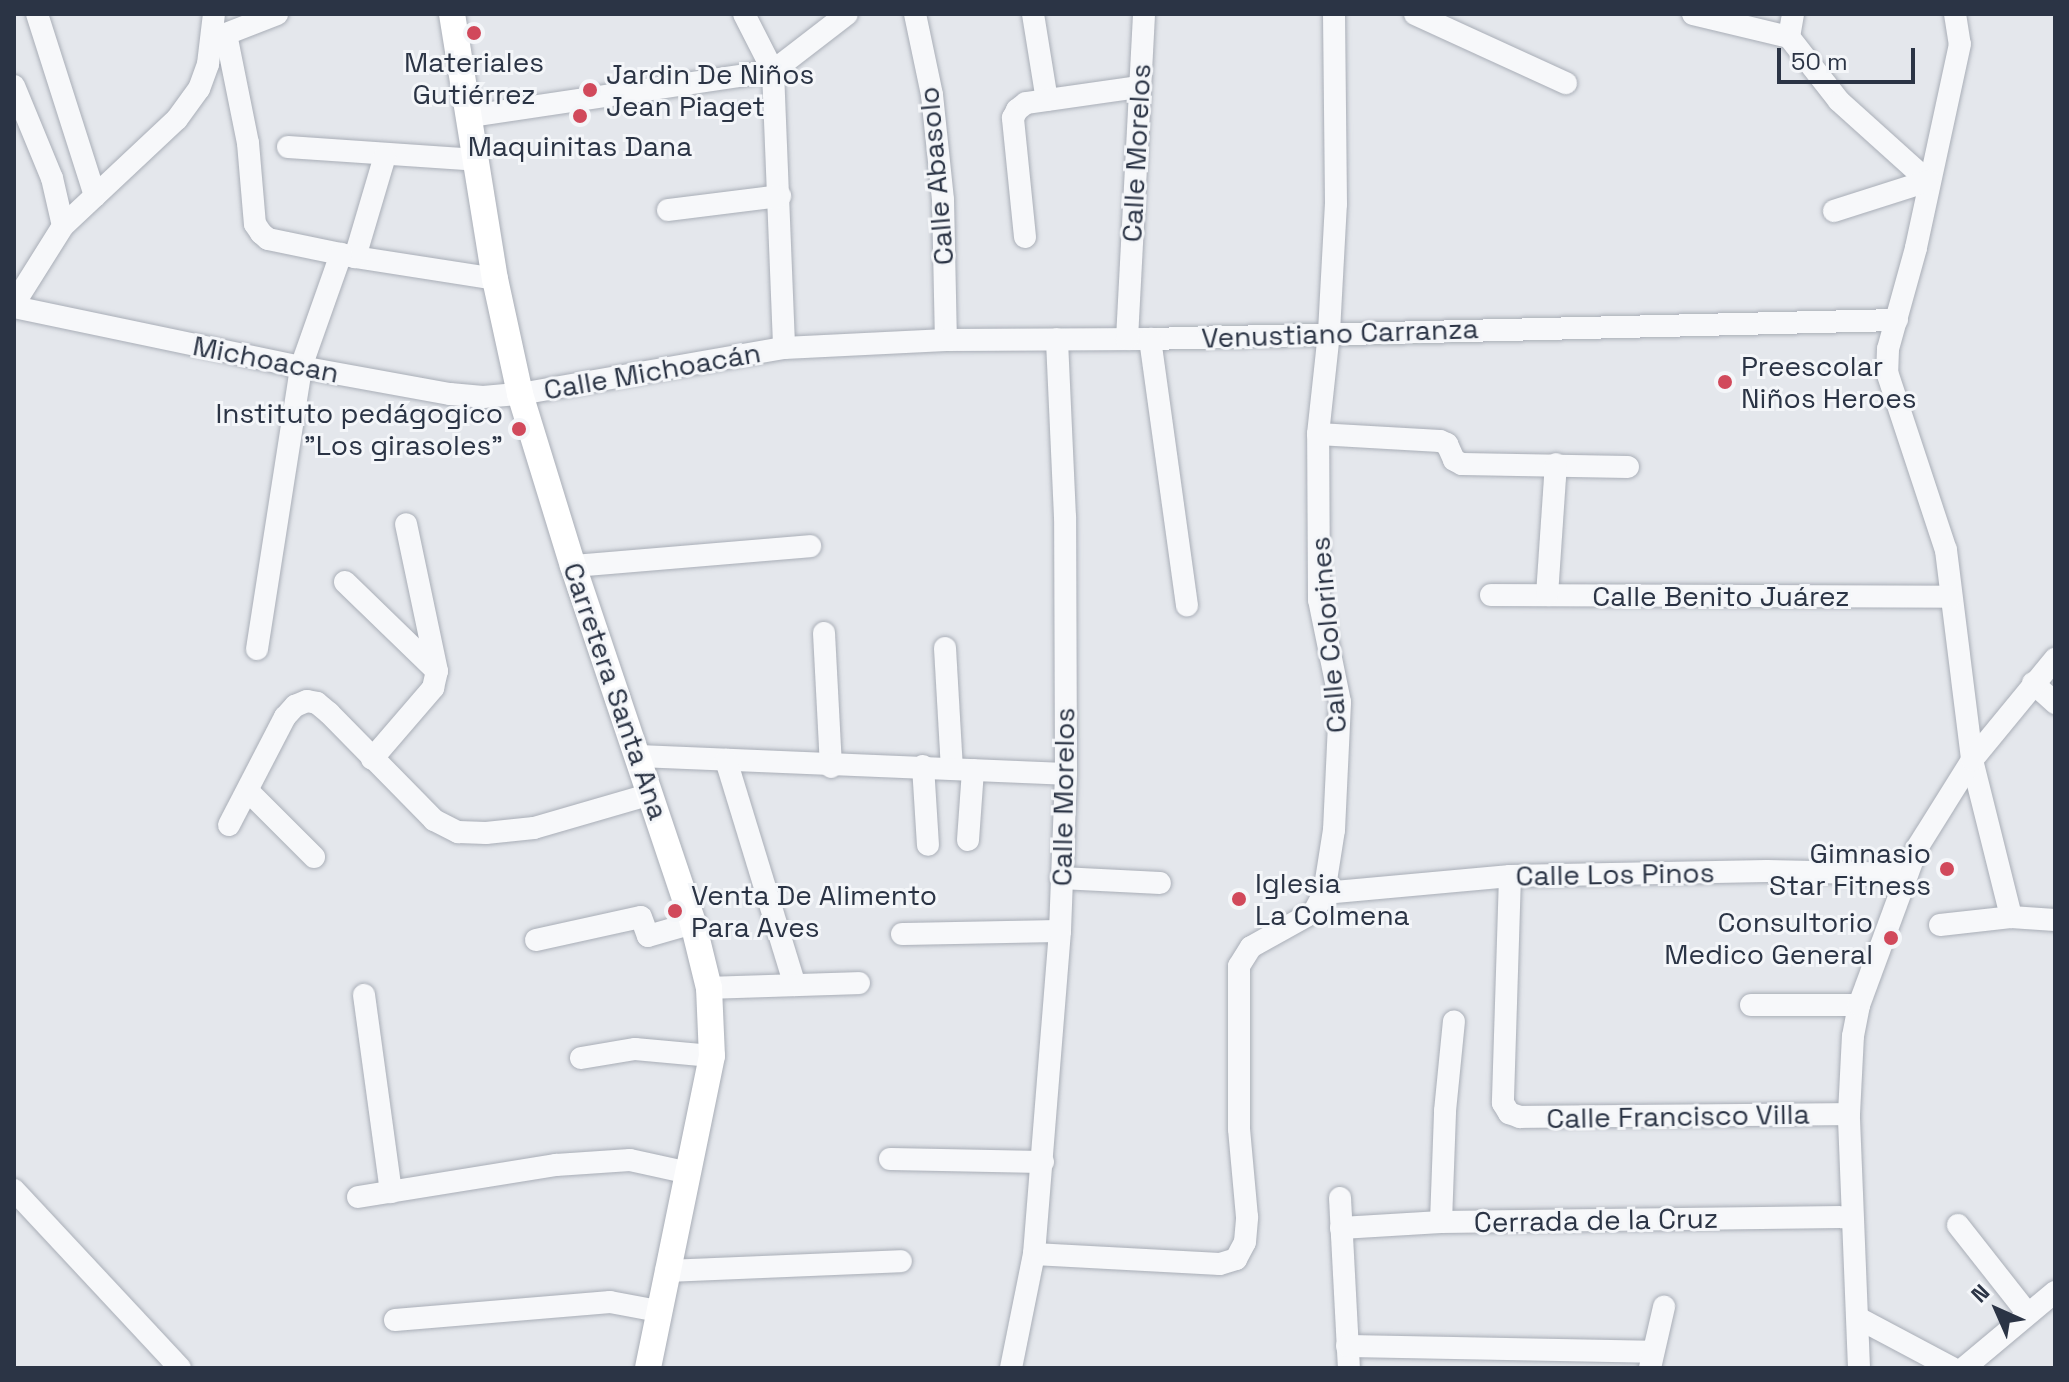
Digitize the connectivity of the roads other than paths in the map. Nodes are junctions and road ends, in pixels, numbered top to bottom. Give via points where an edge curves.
1 (37, 14) edge
2 (214, 14) edge
3 (277, 14) edge
4 (452, 14) edge
5 (744, 14) edge
6 (847, 14) edge
7 (915, 14) edge
8 (1033, 14) edge
9 (1144, 14) edge
10 (1334, 14) edge
11 (1415, 14) edge
12 (1693, 14) edge
13 (1793, 14) edge
14 (1955, 14) edge
15 (219, 36) junction
16 (1789, 37) junction
17 (773, 71) junction
18 (1566, 83) dead end
19 (14, 86) edge
20 (1139, 87) junction
21 (1047, 100) junction
22 (471, 116) junction
23 (288, 147) dead end
24 (385, 156) junction
25 (477, 160) junction
26 (1928, 181) junction
27 (95, 196) junction
28 (780, 196) junction
29 (668, 210) dead end
30 (1834, 211) dead end
31 (63, 226) junction
32 (1025, 237) dead end
33 (348, 255) junction
34 (495, 279) junction
35 (14, 305) edge
36 (1897, 320) junction
37 (1329, 332) junction
38 (1057, 339) junction
39 (1127, 339) junction
40 (1150, 339) junction
41 (946, 340) junction
42 (784, 348) junction
43 (301, 367) junction
44 (520, 394) junction
45 (1318, 434) junction
46 (1556, 464) junction
47 (1628, 467) dead end
48 (406, 524) dead end
49 (810, 546) dead end
50 (573, 566) junction
51 (345, 582) dead end
52 (1491, 595) dead end
53 (1547, 595) junction
54 (1951, 597) junction
55 (1187, 605) dead end
56 (824, 633) dead end
57 (945, 648) dead end
58 (257, 649) dead end
59 (2055, 659) edge
60 (437, 671) junction
61 (2033, 683) junction
62 (2055, 703) edge
63 (638, 756) junction
64 (372, 759) junction
65 (726, 760) junction
66 (1972, 760) junction
67 (923, 766) junction
68 (831, 767) junction
69 (962, 769) junction
70 (1066, 774) junction
71 (249, 792) junction
72 (651, 794) junction
73 (229, 825) dead end
74 (968, 840) dead end
75 (928, 845) dead end
76 (314, 857) dead end
77 (1907, 874) junction
78 (1510, 876) junction
79 (1061, 878) junction
80 (1160, 883) dead end
81 (1324, 893) junction
82 (2011, 917) junction
83 (2055, 920) edge
84 (693, 923) junction
85 (1940, 925) dead end
86 (1060, 931) junction
87 (902, 934) dead end
88 (536, 940) dead end
89 (859, 983) dead end
90 (795, 985) junction
91 (709, 988) junction
92 (364, 995) dead end
93 (1751, 1005) dead end
94 (1859, 1005) junction
95 (1454, 1021) dead end
96 (712, 1056) junction
97 (581, 1058) dead end
98 (1849, 1114) junction
99 (890, 1159) dead end
100 (1043, 1162) junction
101 (685, 1172) junction
102 (14, 1190) edge
103 (391, 1192) junction
104 (358, 1197) dead end
105 (1340, 1198) dead end
106 (1851, 1217) junction
107 (1441, 1222) junction
108 (1958, 1225) dead end
109 (1341, 1228) junction
110 (1034, 1254) junction
111 (901, 1261) dead end
112 (666, 1271) junction
113 (2055, 1292) edge
114 (1664, 1307) dead end
115 (658, 1311) junction
116 (2028, 1314) junction
117 (1858, 1318) junction
118 (395, 1320) dead end
119 (1348, 1357) edge
120 (1651, 1360) edge
121 (180, 1368) edge
122 (648, 1368) edge
123 (1011, 1368) edge
124 (1859, 1368) edge
125 (1952, 1368) edge
126 (1964, 1368) edge

1 - 27 street
2 - 15 street
3 - 15 street
4 - 22 main road, Carretera Santa Ana
5 - 17 street
6 - 17 street
7 - 41 street, Calle Abasolo via 932,95 943,200
8 - 21 street
9 - 20 street, Calle Morelos
10 - 37 street, Calle Colorines via 1336,204
11 - 18 street
12 - 16 street
13 - 16 street
14 - 26 street via 1960,44
15 - 27 street via 199,89 177,119
15 - 33 street via 248,143 255,224 268,239
16 - 26 street via 1839,101
17 - 22 street
17 - 28 street
19 - 31 street via 52,178
20 - 21 street
20 - 39 street, Calle Morelos
21 - 32 street via 1021,106 1013,118
22 - 25 main road, Carretera Santa Ana
23 - 24 street
24 - 25 street
24 - 33 street
25 - 34 main road, Carretera Santa Ana
26 - 30 street
26 - 36 street
27 - 31 street
28 - 29 street
28 - 42 street
31 - 35 street
33 - 34 street
33 - 43 street
34 - 44 main road, Carretera Santa Ana
35 - 43 street, Michoacan
36 - 37 street, Venustiano Carranza
36 - 54 street via 1887,372 1937,516
37 - 40 street, Venustiano Carranza
37 - 45 street, Calle Colorines
38 - 39 street, Venustiano Carranza
38 - 41 street, Venustiano Carranza
38 - 70 street, Calle Morelos via 1065,517
39 - 40 street, Venustiano Carranza
40 - 55 street
41 - 42 street, Venustiano Carranza
42 - 44 street, Calle Michoacán
43 - 44 street, Michoacan via 450,394
43 - 58 street
44 - 50 main road, Carretera Santa Ana
45 - 46 street via 1440,441 1462,464
45 - 81 street, Calle Colorines via 1319,600 1340,702 1334,830
46 - 47 street
46 - 53 street
48 - 60 street
49 - 50 street
50 - 63 main road, Carretera Santa Ana
51 - 60 street
52 - 53 street, Calle Benito Juárez
53 - 54 street, Calle Benito Juárez
54 - 66 street
56 - 68 street
57 - 69 street
59 - 61 street
60 - 64 street via 428,695
61 - 62 street
61 - 66 street
63 - 65 street
63 - 72 main road, Carretera Santa Ana
64 - 71 street via 329,713 307,701 285,717
64 - 72 street via 434,820 458,832 534,828
65 - 68 street
65 - 90 street
66 - 77 street via 1917,848
66 - 82 street
67 - 68 street
67 - 69 street
67 - 75 street
69 - 70 street
69 - 74 street
70 - 79 street, Calle Morelos
71 - 73 street
71 - 76 street
72 - 84 main road, Carretera Santa Ana
77 - 78 street, Calle Los Pinos
77 - 94 street
78 - 81 street, Calle Los Pinos
78 - 98 street, Calle Francisco Villa via 1503,1103 1509,1113
79 - 80 street
79 - 86 street, Calle Morelos
81 - 110 street via 1314,912 1251,947 1239,966 1239,1129 1247,1217 1245,1242 1236,1259 1220,1264
82 - 83 street
82 - 85 street
84 - 88 street via 648,936 641,917
84 - 91 main road, Carretera Santa Ana
86 - 87 street
86 - 100 street, Calle Morelos
89 - 90 street
90 - 91 street
91 - 96 main road, Carretera Santa Ana
92 - 103 street
93 - 94 street
94 - 98 street
95 - 107 street
96 - 97 street via 635,1049
96 - 101 main road, Carretera Santa Ana
98 - 106 street
99 - 100 street
100 - 110 street, Calle Morelos
101 - 103 street via 630,1160 556,1165
101 - 112 main road, Carretera Santa Ana
102 - 121 street
103 - 104 street
105 - 109 street
106 - 107 street, Cerrada de la Cruz
106 - 117 street
107 - 109 street, Cerrada de la Cruz
108 - 116 street
109 - 119 street
110 - 123 street, Calle Morelos
111 - 112 street
112 - 115 main road, Carretera Santa Ana
113 - 116 street
114 - 120 street
115 - 118 street via 610,1302
115 - 122 main road, Carretera Santa Ana
116 - 126 street
117 - 124 street
117 - 125 street
119 - 120 street

